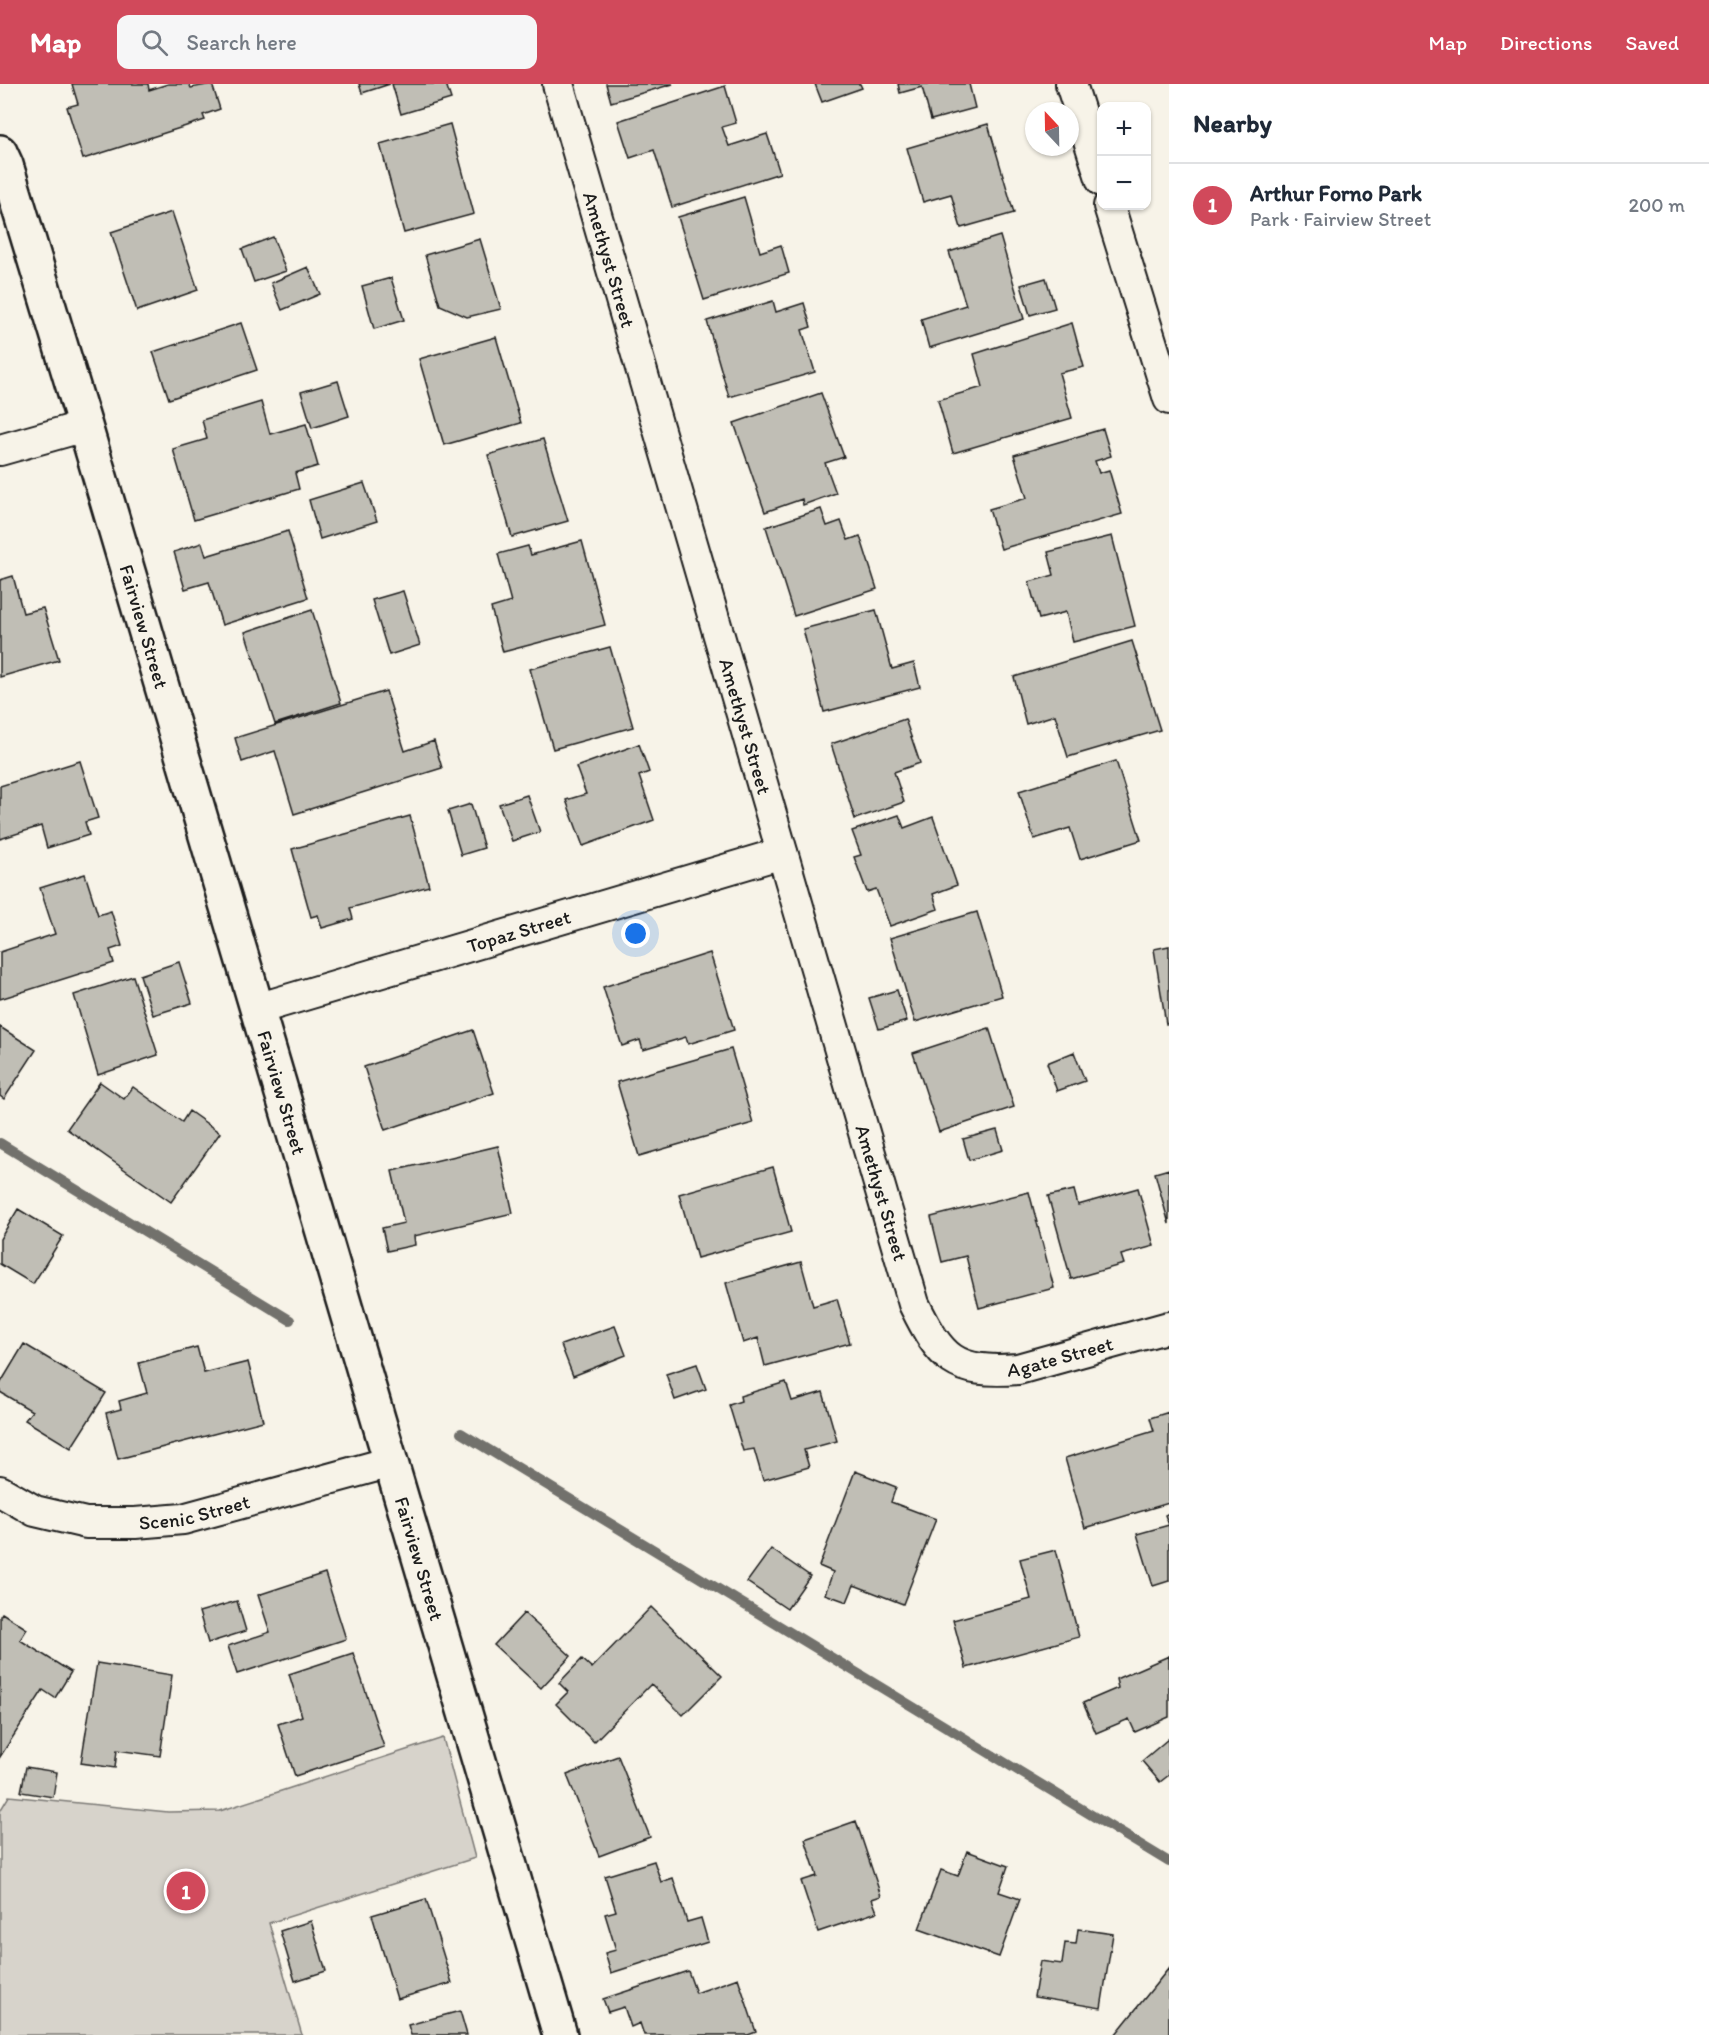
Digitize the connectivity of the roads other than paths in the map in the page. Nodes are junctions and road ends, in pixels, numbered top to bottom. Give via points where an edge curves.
1 (558, 84) edge
2 (1071, 84) edge
3 (0, 153) edge
4 (1097, 168) edge
5 (1110, 210) edge
6 (1169, 399) edge
7 (85, 426) junction
8 (0, 450) edge
9 (782, 853) junction
10 (257, 1009) junction
11 (1169, 1327) edge
12 (951, 1360) joint
13 (391, 1462) junction
14 (0, 1491) edge
15 (560, 2035) edge

1 - 9 street, Amethyst Street
2 - 4 street
3 - 7 street, Fairview Street
5 - 6 street
7 - 8 street
7 - 10 street, Fairview Street
9 - 10 street, Topaz Street
9 - 12 street, Amethyst Street via 914,1304 926,1328
10 - 13 street, Fairview Street
11 - 12 street, Agate Street via 1018,1370 973,1369
13 - 14 street, Scenic Street via 183,1519 135,1523 86,1523 35,1511
13 - 15 street, Fairview Street

